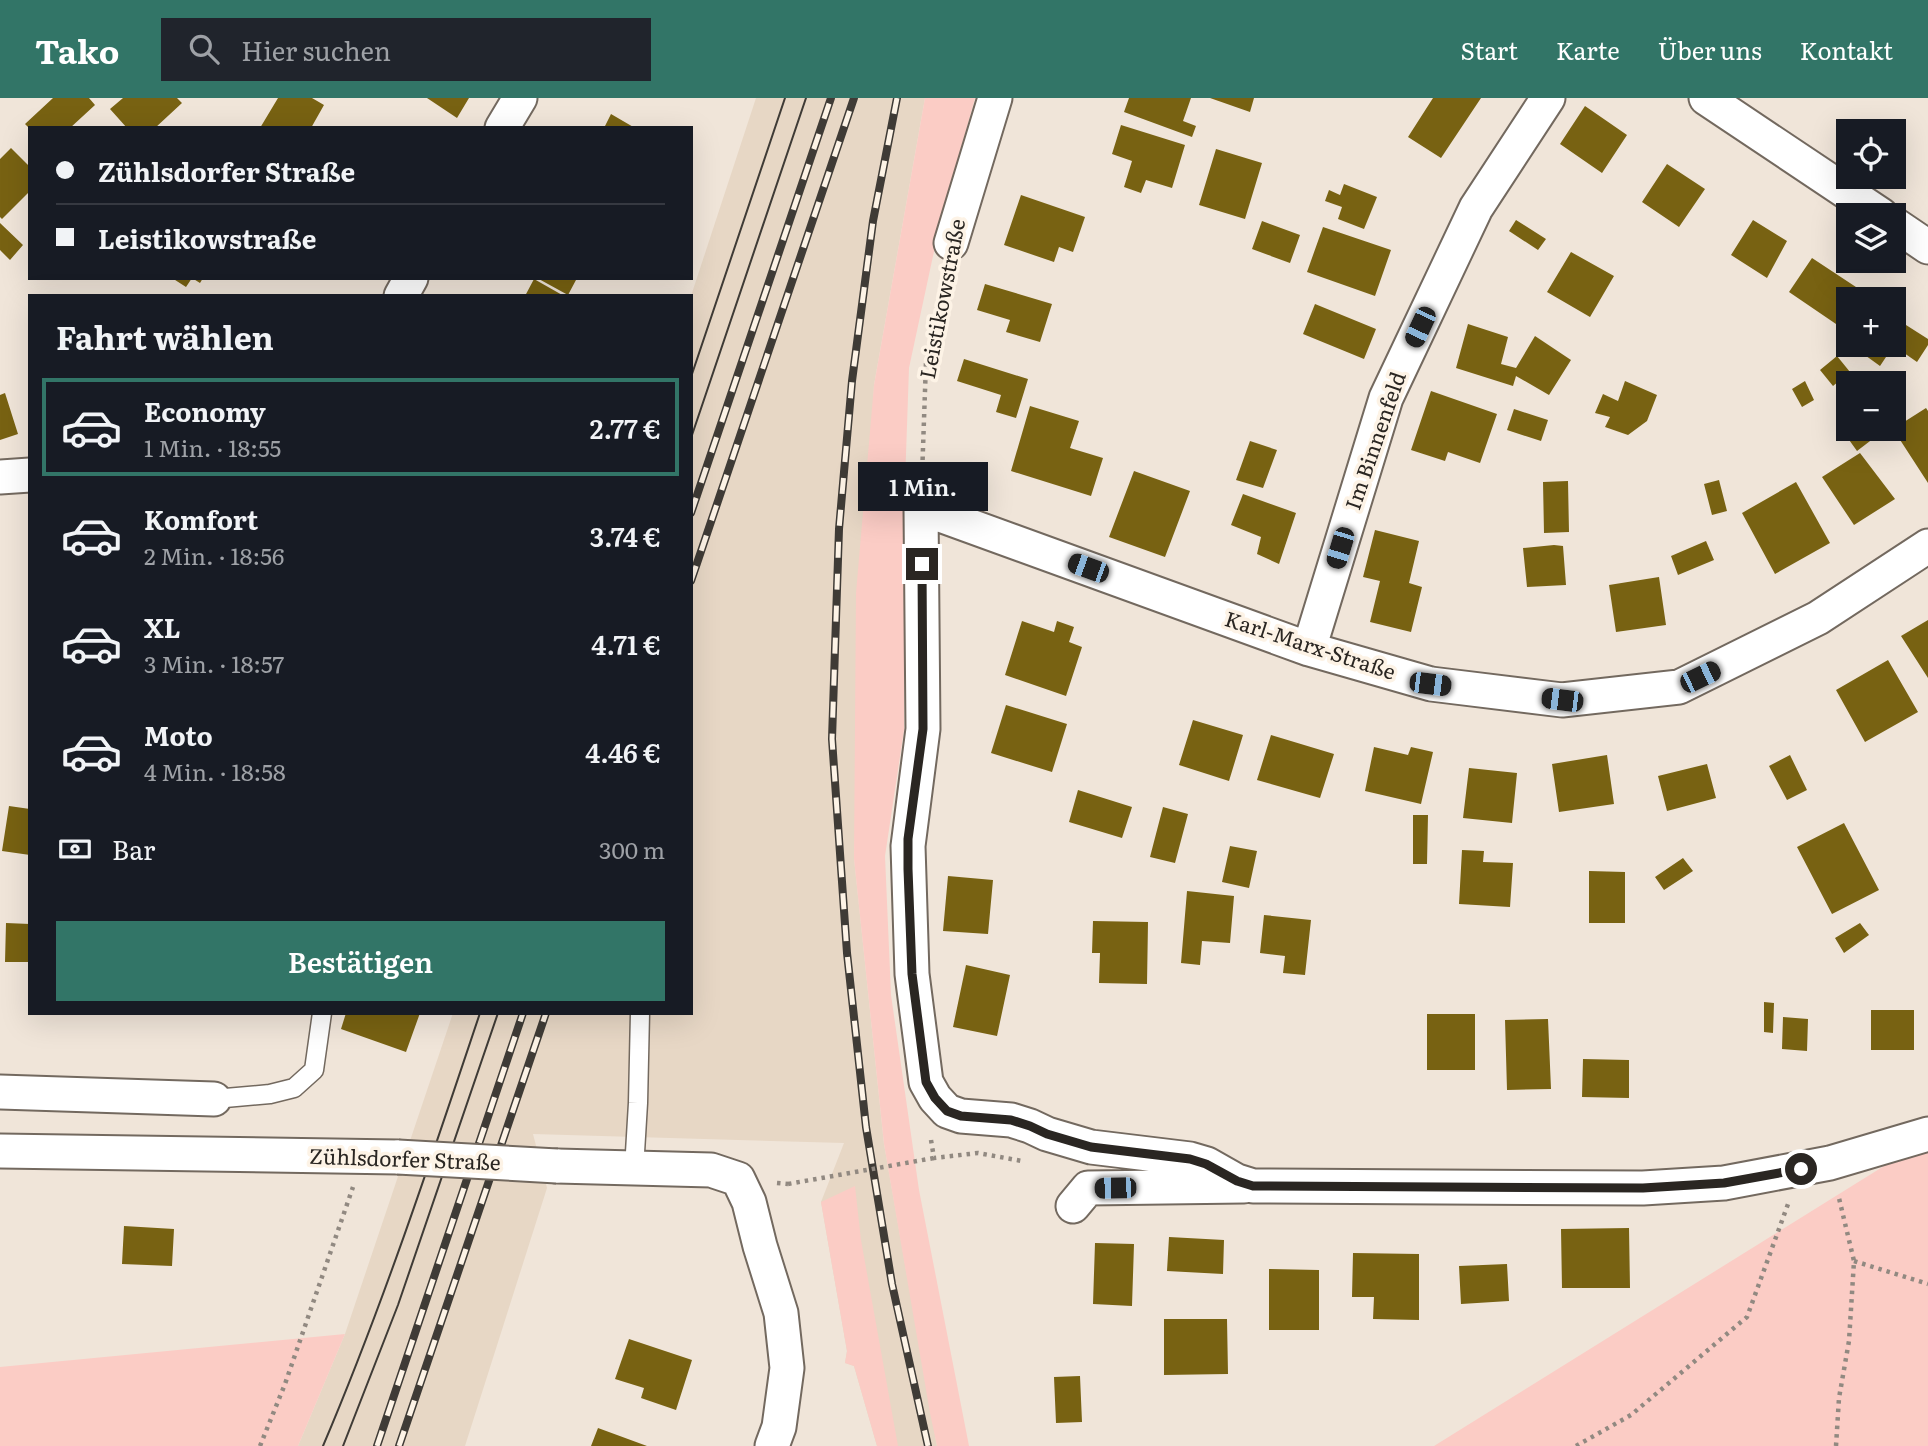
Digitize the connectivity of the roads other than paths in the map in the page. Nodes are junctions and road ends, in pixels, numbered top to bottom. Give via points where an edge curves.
1 (520, 98) edge
2 (995, 98) edge
3 (1548, 98) edge
4 (1706, 98) edge
5 (503, 126) edge
6 (1863, 203) edge
7 (1906, 232) edge
8 (951, 243) road end
9 (1928, 247) edge
10 (28, 475) edge
11 (0, 477) edge
12 (1928, 546) edge
13 (1309, 649) junction
14 (321, 1015) edge
15 (640, 1015) edge
16 (0, 1092) edge
17 (214, 1099) joint
18 (1928, 1135) edge
19 (0, 1152) edge
20 (634, 1168) junction
21 (1253, 1186) junction
22 (1073, 1206) dead end
23 (772, 1446) edge

1 - 5 street
2 - 8 street, Leistikowstraße
3 - 13 street, Im Binnenfeld via 1476,208 1386,398
4 - 6 street
7 - 9 street
10 - 11 street
12 - 13 street, Karl-Marx-Straße via 1818,618 1679,687 1562,700 1430,684
13 - 21 street, Karl-Marx-Straße via 921,508 923,729 908,839 912,974 926,1082 947,1111 961,1116 1011,1120 1091,1147 1190,1159
14 - 17 lane via 314,1070 293,1088
15 - 20 lane
16 - 17 street
18 - 21 street via 1816,1166 1724,1183 1643,1188
19 - 20 street, Zühlsdorfer Straße, bridge via 398,1157
20 - 23 street, Zühlsdorfer Straße via 711,1170 738,1179 781,1313 788,1368
21 - 22 street via 1088,1188

